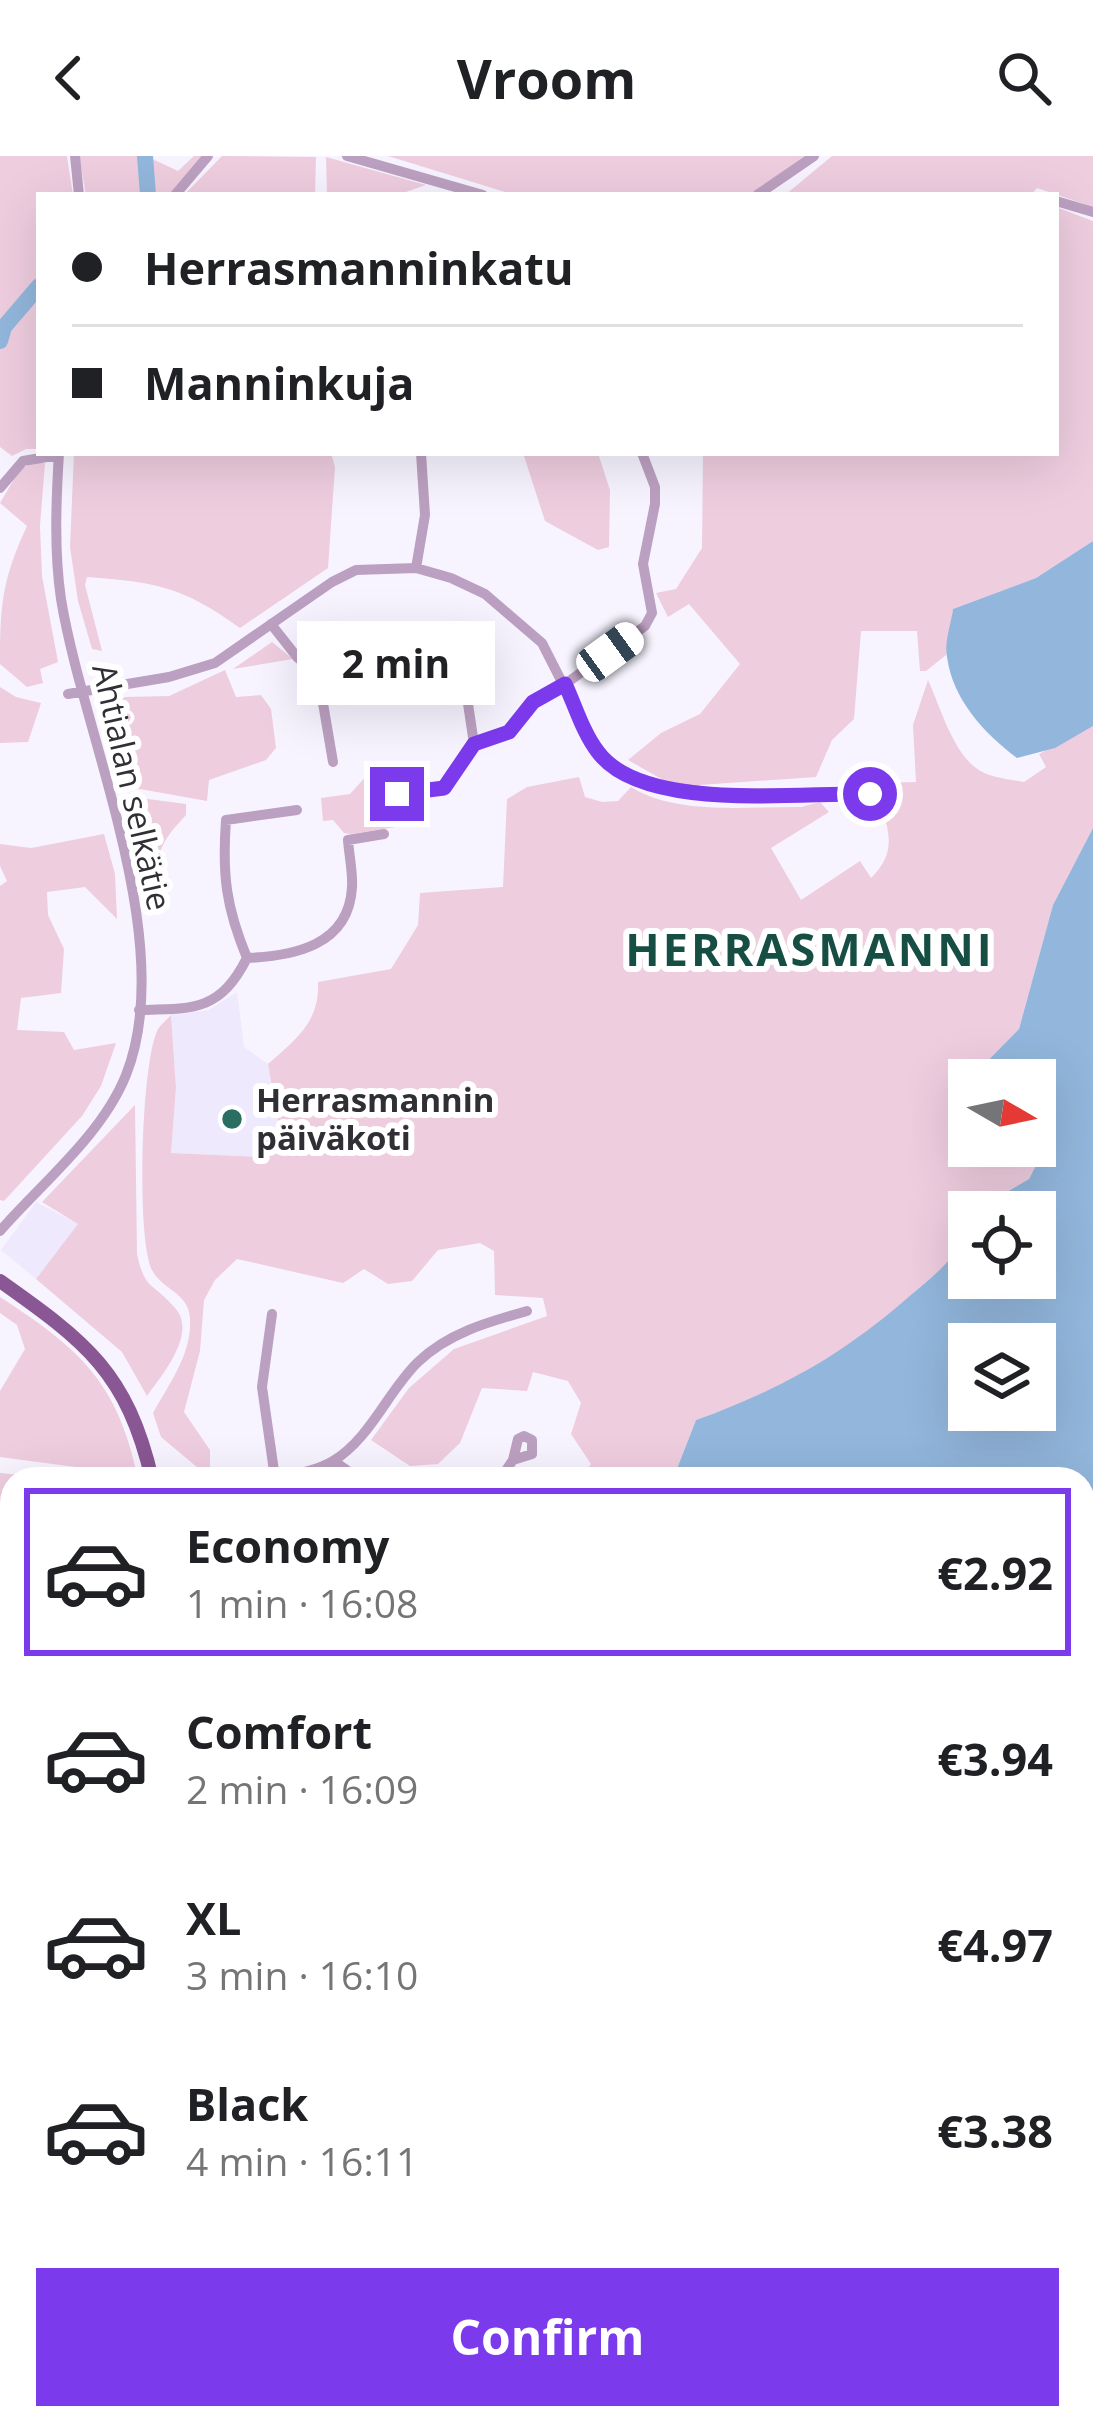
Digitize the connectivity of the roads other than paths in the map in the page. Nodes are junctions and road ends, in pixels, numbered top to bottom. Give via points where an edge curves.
1 (75, 156) edge
2 (208, 156) edge
3 (347, 156) edge
4 (814, 156) edge
5 (80, 192) edge
6 (178, 192) edge
7 (473, 192) edge
8 (761, 192) edge
9 (1059, 202) edge
10 (1093, 212) edge
11 (48, 456) edge
12 (59, 456) edge
13 (421, 456) edge
14 (643, 456) edge
15 (0, 488) edge
16 (416, 568) junction
17 (271, 624) junction
18 (430, 640) dead end
19 (318, 674) junction
20 (464, 677) dead end
21 (565, 684) junction
22 (84, 692) junction
23 (68, 694) dead end
24 (474, 744) junction
25 (333, 762) dead end
26 (397, 794) dead end
27 (870, 794) dead end
28 (296, 809) dead end
29 (383, 834) dead end
30 (247, 958) junction
31 (139, 1010) junction
32 (0, 1231) edge
33 (0, 1281) edge
34 (527, 1312) dead end
35 (272, 1314) dead end
36 (334, 1460) junction
37 (513, 1460) dead end
38 (149, 1467) edge
39 (272, 1467) edge
40 (312, 1467) edge
41 (343, 1467) edge
42 (508, 1467) edge

1 - 5 street
2 - 6 street
3 - 7 street
4 - 8 street
9 - 10 street
11 - 15 street via 22,461
12 - 22 street, Ahtialan selkätie via 58,566
13 - 16 street via 425,515
14 - 21 street via 655,487 643,564 652,613
16 - 17 street via 356,570
16 - 21 street via 485,594 542,643
17 - 19 street
17 - 22 street via 215,663
18 - 19 street via 361,648
19 - 25 street
20 - 24 street
21 - 24 street via 533,702 509,732
21 - 27 street via 598,753 648,785
22 - 23 street
22 - 31 street, Ahtialan selkätie via 129,873
24 - 26 street via 444,788
28 - 30 street via 226,820 222,873
29 - 30 street via 348,840 352,891 341,921 310,950
30 - 31 street via 233,985 210,1003
31 - 32 street, Ahtialan selkätie via 116,1096
33 - 38 main road via 97,1357 116,1381
34 - 36 street via 483,1323 421,1359
35 - 39 street via 262,1387
36 - 40 street
36 - 41 street
37 - 42 street

